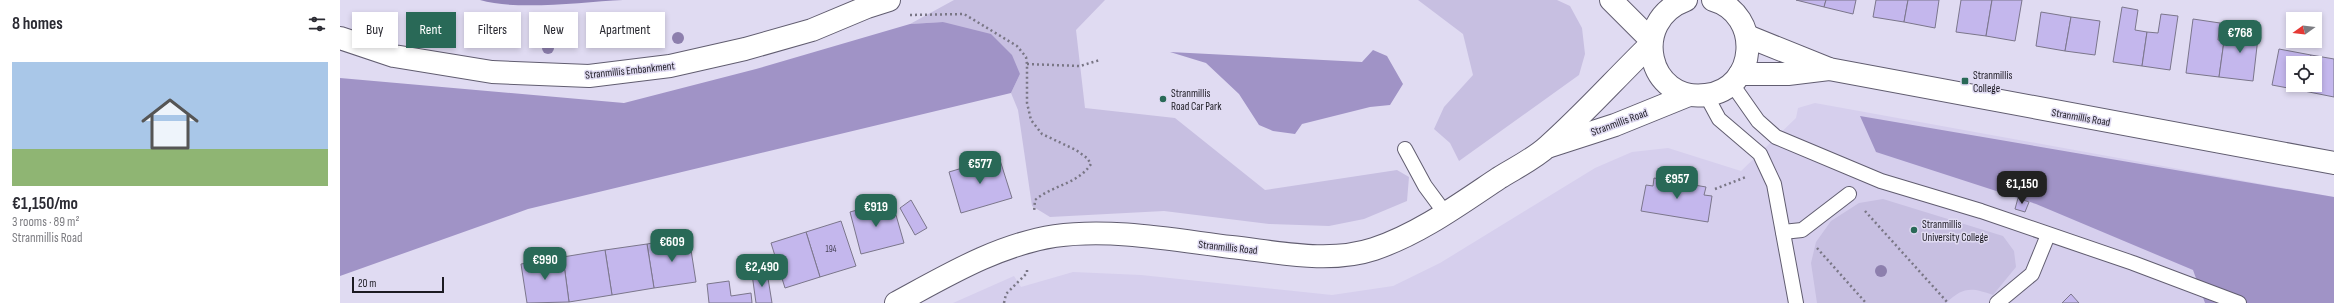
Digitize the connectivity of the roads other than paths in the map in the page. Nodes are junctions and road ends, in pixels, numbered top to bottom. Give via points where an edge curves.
1 (889, 0) edge
2 (1611, 0) edge
3 (1686, 0) edge
4 (1713, 0) edge
5 (871, 3) edge
6 (1748, 36) junction
7 (340, 38) edge
8 (1651, 42) junction
9 (1829, 69) junction
10 (1736, 79) junction
11 (1698, 95) junction
12 (1547, 147) junction
13 (1405, 149) dead end
14 (2334, 162) edge
15 (1849, 194) road end
16 (1445, 213) junction
17 (1783, 232) junction
18 (2048, 235) junction
19 (896, 303) edge
20 (1796, 303) edge
21 (1997, 303) edge
22 (2239, 303) edge

1 - 5 street, Stranmillis Embankment
2 - 8 street
3 - 8 street via 1666,11 1658,21
4 - 6 street via 1733,10
5 - 7 street, Stranmillis Embankment via 812,30 746,49 670,66 589,76 492,72 394,56
6 - 9 street, Stranmillis Road
6 - 10 street via 1749,50 1746,63
8 - 11 street via 1654,64 1662,78 1674,88
8 - 12 street, Stranmillis Road
9 - 10 street, Stranmillis Road
9 - 14 street, Stranmillis Road
10 - 11 street, Stranmillis Road via 1720,92
10 - 18 lane via 1758,121 1776,137 1881,181 1981,211
11 - 12 street, Stranmillis Road
11 - 17 lane via 1719,119 1760,154 1774,184
12 - 16 street, Stranmillis Road
13 - 16 lane via 1425,186
15 - 17 lane via 1802,230
16 - 19 street, Stranmillis Road via 1373,249 1338,255 1308,256 1147,237 1055,236 1017,245 974,261
17 - 20 lane
18 - 21 lane via 2032,274
18 - 22 lane via 2133,263

